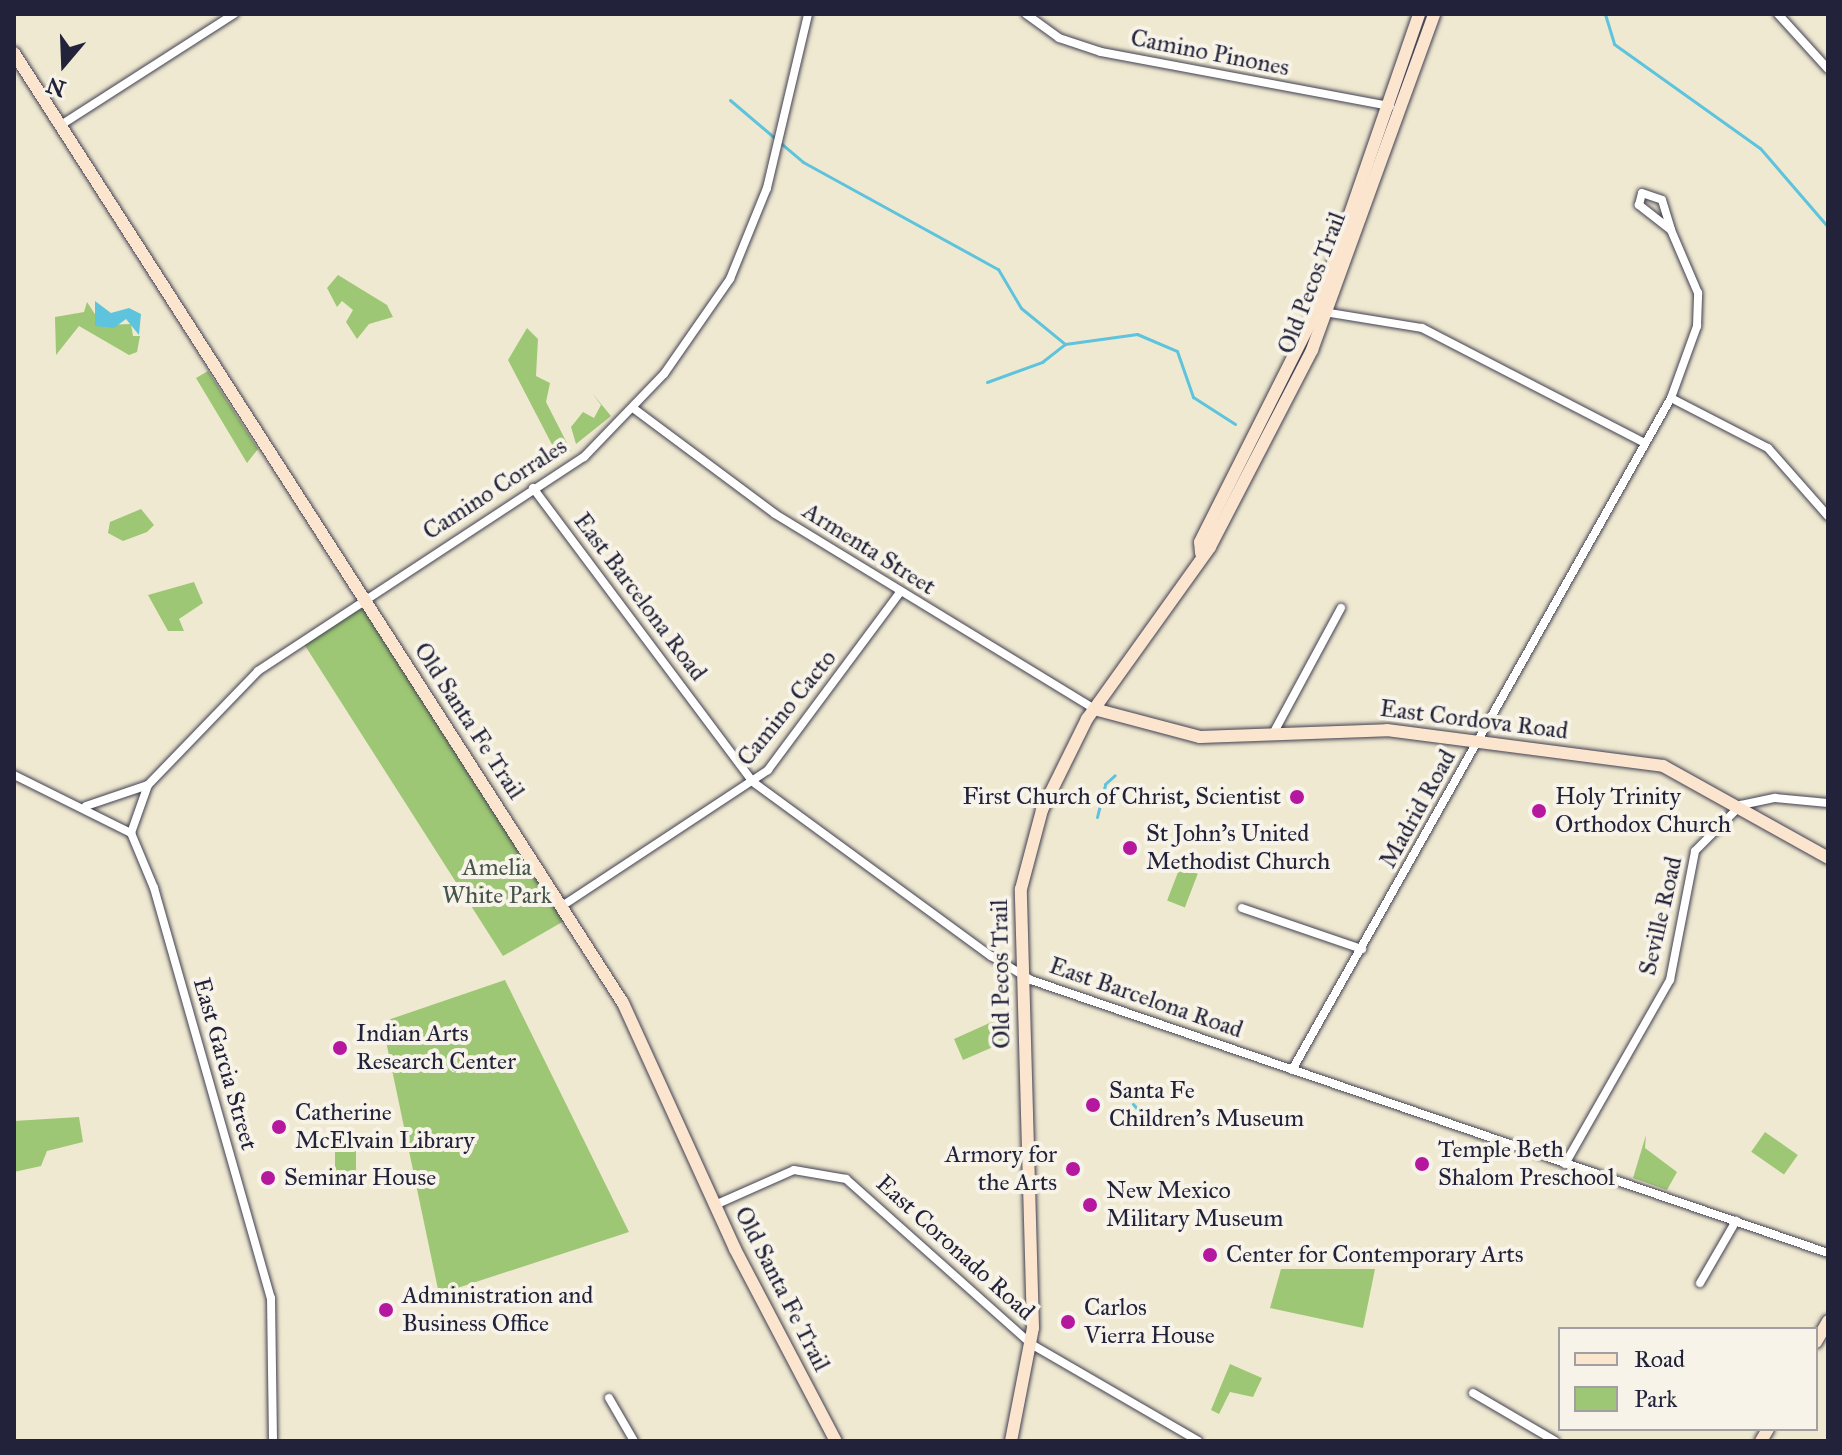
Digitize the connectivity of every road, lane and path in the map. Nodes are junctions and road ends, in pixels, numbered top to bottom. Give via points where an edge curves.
1 (234, 14) edge
2 (808, 14) edge
3 (1026, 14) edge
4 (1419, 14) edge
5 (1434, 14) edge
6 (1778, 14) edge
7 (14, 53) edge
8 (1828, 69) edge
9 (1389, 106) junction
10 (61, 125) junction
11 (1671, 230) junction
12 (1322, 312) junction
13 (1671, 398) junction
14 (633, 408) junction
15 (1645, 443) junction
16 (533, 488) junction
17 (1828, 516) edge
18 (900, 592) junction
19 (363, 598) junction
20 (1341, 608) dead end
21 (1094, 709) junction
22 (1274, 732) junction
23 (1478, 742) junction
24 (14, 775) edge
25 (753, 782) junction
26 (148, 785) junction
27 (1828, 803) edge
28 (1741, 805) junction
29 (86, 806) junction
30 (131, 833) junction
31 (1828, 858) edge
32 (562, 906) junction
33 (1242, 908) dead end
34 (1362, 949) junction
35 (1020, 973) junction
36 (1292, 1070) junction
37 (1565, 1164) junction
38 (715, 1205) junction
39 (1736, 1221) junction
40 (1828, 1253) edge
41 (1700, 1283) dead end
42 (1828, 1321) edge
43 (1818, 1338) edge
44 (1031, 1344) junction
45 (1473, 1393) dead end
46 (609, 1398) dead end
47 (273, 1441) edge
48 (634, 1441) edge
49 (836, 1441) edge
50 (1011, 1441) edge
51 (1198, 1441) edge
52 (1555, 1441) edge

1 - 10 street
2 - 14 street, Camino Corrales via 767,188 730,279 687,347
3 - 9 street, Camino Pinones via 1059,38 1101,52
4 - 9 street, Old Pecos Trail
5 - 9 street, Old Pecos Trail
6 - 8 street
7 - 10 street, Old Santa Fe Trail
9 - 12 street, Old Pecos Trail
10 - 19 street, Old Santa Fe Trail
11 - 11 street, Madrid Road via 1639,205 1642,193 1662,200
11 - 13 street, Madrid Road via 1695,276 1699,310
12 - 15 street via 1422,328
12 - 21 street, Old Pecos Trail via 1219,532
13 - 15 street, Madrid Road
13 - 17 street via 1768,448
14 - 16 street, Camino Corrales via 584,457
14 - 18 street, Armenta Street via 724,479
15 - 23 street, Madrid Road
16 - 19 street, Camino Corrales
16 - 25 street, East Barcelona Road
18 - 21 street, Armenta Street
18 - 25 street, Camino Cacto
19 - 26 street, Camino Corrales via 258,671
19 - 32 street, Old Santa Fe Trail
20 - 22 street
21 - 22 street, East Cordova Road via 1200,737
21 - 35 street, Old Pecos Trail via 1035,836 1021,889
22 - 23 street, East Cordova Road via 1371,729
23 - 28 street, East Cordova Road via 1672,768
23 - 34 street, Madrid Road
24 - 29 street via 52,799
25 - 32 street, Camino Cacto
25 - 35 street, East Barcelona Road
26 - 29 street, Camino Corrales
26 - 30 street, Camino Corrales
27 - 28 street via 1775,798
28 - 31 street, East Cordova Road
28 - 37 street, Seville Road via 1725,813 1695,851 1670,980
29 - 30 street
30 - 47 street, East Garcia Street via 154,888 271,1298
32 - 38 street, Old Santa Fe Trail via 642,1037
33 - 34 street
34 - 36 street, Madrid Road
35 - 36 street, East Barcelona Road
35 - 44 street, Old Pecos Trail
36 - 37 street, East Barcelona Road
37 - 39 street, East Barcelona Road
38 - 44 street, East Coronado Road via 794,1170 832,1172 889,1211
38 - 49 street, Old Santa Fe Trail
39 - 40 street, East Barcelona Road
39 - 41 street
42 - 43 street
44 - 50 street, Old Pecos Trail
44 - 51 street, East Coronado Road
45 - 52 street
46 - 48 street

